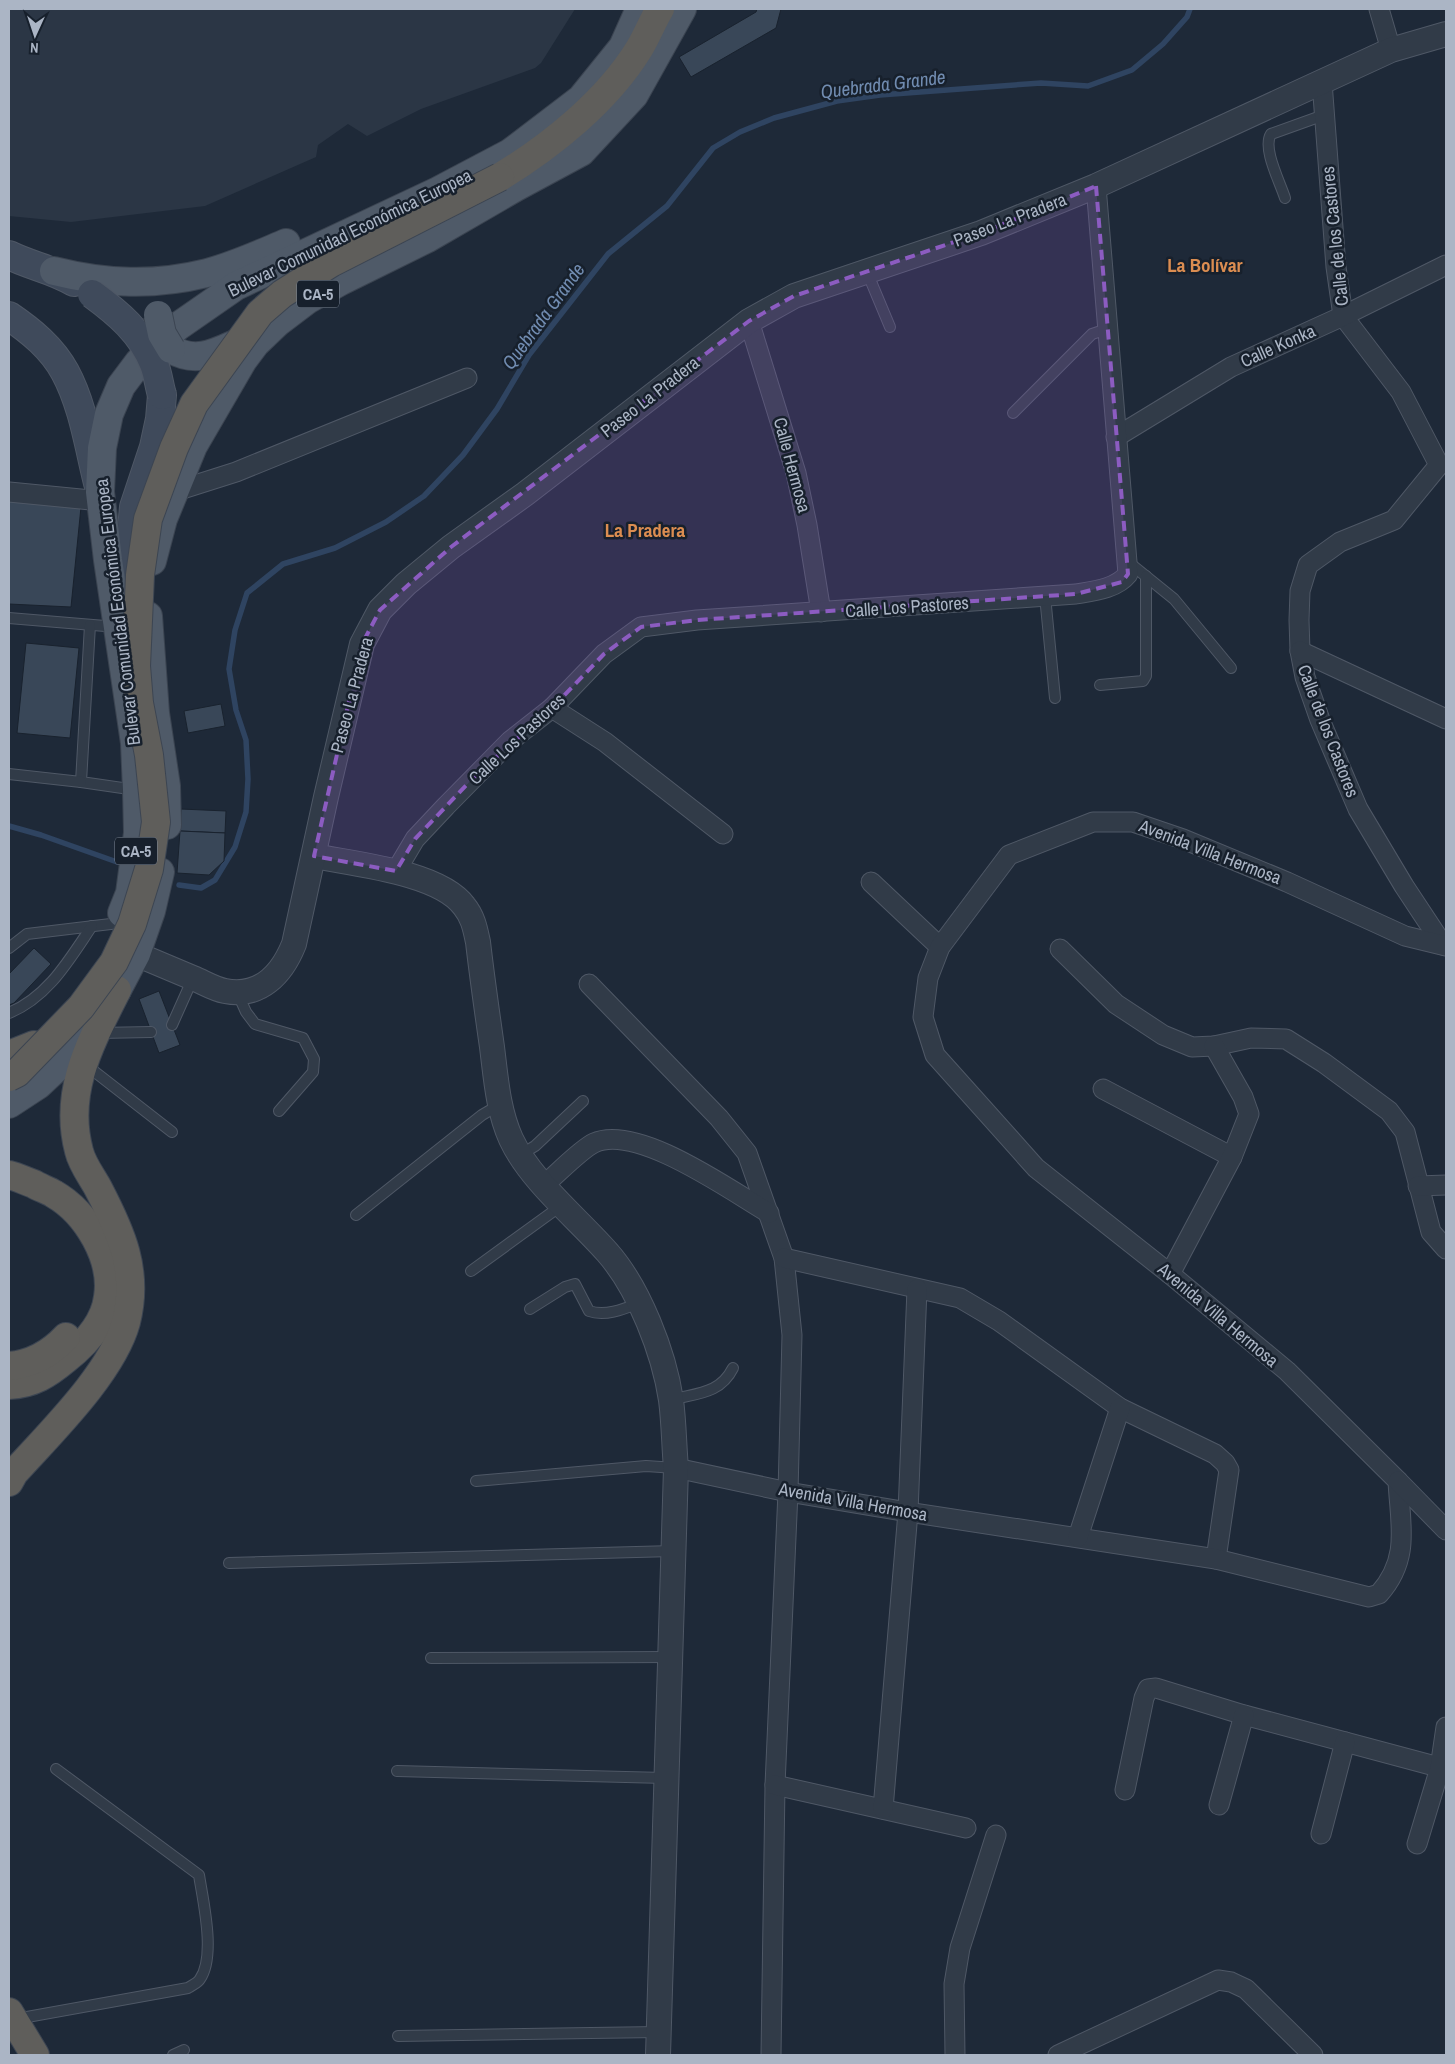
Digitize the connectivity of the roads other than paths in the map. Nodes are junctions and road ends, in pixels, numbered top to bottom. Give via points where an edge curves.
1 (660, 9) edge
2 (1379, 9) edge
3 (1446, 34) edge
4 (1391, 50) junction
5 (1322, 82) junction
6 (1324, 115) junction
7 (1096, 186) junction
8 (438, 191) junction
9 (1285, 198) dead end
10 (9, 255) edge
11 (1446, 265) edge
12 (54, 271) junction
13 (868, 272) junction
14 (197, 275) junction
15 (9, 316) edge
16 (1343, 316) junction
17 (749, 321) junction
18 (890, 327) dead end
19 (1107, 328) junction
20 (270, 330) junction
21 (467, 378) dead end
22 (1013, 413) dead end
23 (1116, 438) junction
24 (1443, 465) edge
25 (9, 492) edge
26 (173, 492) junction
27 (101, 497) junction
28 (1126, 560) junction
29 (1146, 576) junction
30 (1045, 596) junction
31 (821, 612) junction
32 (9, 618) edge
33 (90, 625) junction
34 (118, 627) junction
35 (1300, 651) junction
36 (1231, 668) dead end
37 (1100, 685) dead end
38 (1056, 698) dead end
39 (552, 708) junction
40 (155, 713) junction
41 (1446, 719) edge
42 (9, 774) edge
43 (81, 782) junction
44 (137, 790) junction
45 (723, 834) dead end
46 (314, 856) junction
47 (396, 872) junction
48 (871, 882) dead end
49 (119, 923) junction
50 (92, 926) junction
51 (1445, 946) edge
52 (940, 947) junction
53 (9, 948) edge
54 (1060, 949) dead end
55 (136, 954) junction
56 (193, 978) junction
57 (589, 984) dead end
58 (117, 990) junction
59 (238, 992) junction
60 (9, 1013) edge
61 (172, 1025) dead end
62 (152, 1032) dead end
63 (95, 1033) junction
64 (34, 1045) junction
65 (1214, 1046) junction
66 (9, 1055) edge
67 (83, 1063) junction
68 (9, 1065) edge
69 (9, 1077) edge
70 (1102, 1089) dead end
71 (583, 1101) dead end
72 (9, 1104) edge
73 (499, 1105) junction
74 (279, 1111) dead end
75 (172, 1132) dead end
76 (520, 1155) junction
77 (1232, 1157) junction
78 (9, 1175) edge
79 (544, 1185) junction
80 (1446, 1185) edge
81 (1418, 1186) junction
82 (9, 1194) edge
83 (563, 1205) junction
84 (769, 1213) junction
85 (356, 1215) dead end
86 (1446, 1249) edge
87 (784, 1258) junction
88 (472, 1271) dead end
89 (1170, 1274) junction
90 (917, 1289) junction
91 (639, 1303) junction
92 (530, 1309) dead end
93 (9, 1366) edge
94 (733, 1368) dead end
95 (9, 1385) edge
96 (671, 1400) junction
97 (1120, 1408) junction
98 (676, 1468) junction
99 (476, 1481) dead end
100 (1398, 1481) junction
101 (9, 1482) edge
102 (788, 1492) junction
103 (908, 1512) junction
104 (1446, 1530) edge
105 (1078, 1537) junction
106 (673, 1551) junction
107 (1216, 1558) junction
108 (229, 1563) dead end
109 (669, 1657) junction
110 (431, 1658) dead end
111 (1244, 1715) junction
112 (1446, 1727) edge
113 (1345, 1742) junction
114 (1443, 1768) edge
115 (56, 1769) dead end
116 (397, 1771) dead end
117 (665, 1778) junction
118 (775, 1785) junction
119 (1125, 1790) dead end
120 (1219, 1805) dead end
121 (884, 1809) junction
122 (966, 1828) dead end
123 (1321, 1834) dead end
124 (996, 1835) dead end
125 (1417, 1844) dead end
126 (11, 2016) edge
127 (658, 2032) junction
128 (398, 2036) dead end
129 (184, 2050) dead end
130 (35, 2055) edge
131 (173, 2055) edge
132 (658, 2055) edge
133 (770, 2055) edge
134 (956, 2055) edge
135 (1058, 2055) edge
136 (1313, 2055) edge

1 - 8 main road, Bulevar Comunidad Económica Europea / CA-5 via 623,47 581,99 510,153
1 - 20 main road, Bulevar Comunidad Económica Europea / CA-5 via 634,94 581,152 428,238 307,300
1 - 69 highway, bridge via 620,76 566,132 500,177 331,263 282,294 260,313 194,404 148,519 140,575 136,666 150,755 156,822 149,869 132,924 114,962 81,1007 17,1073
2 - 4 street
3 - 4 street, Paseo La Pradera
4 - 5 street, Paseo La Pradera
5 - 6 street, Calle de los Castores
5 - 7 street, Paseo La Pradera
6 - 9 lane via 1271,134 1268,140 1268,149
6 - 16 street, Calle de los Castores
7 - 13 street, Paseo La Pradera via 981,233
7 - 19 street, Calle Los Pastores
8 - 14 main road via 372,209 251,258
8 - 27 main road, Bulevar Comunidad Económica Europea / CA-5 via 236,286 177,327 139,362 121,386 109,414 102,448
10 - 12 main road
11 - 16 street, Calle Konka
12 - 14 main road via 88,279 123,282
12 - 40 main road, bridge via 119,313 140,337 154,364 162,395 154,447 134,507 129,576 131,608
13 - 17 street, Paseo La Pradera via 794,296
13 - 18 lane
14 - 20 main road, bridge via 163,297 158,315 162,334 171,349 183,356 200,358
15 - 27 main road via 46,346 65,372 83,422
16 - 23 street, Calle Konka via 1231,367
16 - 24 street, Calle de los Castores via 1401,392
17 - 31 street, Calle Hermosa via 796,473 808,525
17 - 46 street, Paseo La Pradera via 525,494 450,547 380,610 362,644
19 - 22 lane via 1092,334
19 - 23 street, Calle Los Pastores
20 - 26 main road, Bulevar Comunidad Económica Europea / CA-5 via 242,360 193,446
21 - 26 street via 236,472
23 - 28 street, Calle Los Pastores
24 - 35 street, Calle de los Castores via 1394,520 1340,542 1308,565 1300,592
25 - 27 street
26 - 40 main road, Bulevar Comunidad Económica Europea / CA-5 via 156,542 148,583
27 - 34 main road, Bulevar Comunidad Económica Europea / CA-5
28 - 29 lane
28 - 30 street, Calle Los Pastores via 1128,574 1122,582 1076,594
29 - 36 lane via 1174,599
29 - 37 lane via 1146,676 1143,681
30 - 31 street, Calle Los Pastores
30 - 38 lane
31 - 39 street, Calle Los Pastores via 641,627 604,654
32 - 33 lane
33 - 34 lane
33 - 43 lane
34 - 44 main road, Bulevar Comunidad Económica Europea / CA-5 via 135,743
35 - 41 street
35 - 51 street, Calle de los Castores via 1304,677 1358,809
39 - 45 street via 605,742
39 - 47 street, Calle Los Pastores via 510,741 427,826 415,839
40 - 55 main road, Bulevar Comunidad Económica Europea / CA-5 via 166,786 167,822 160,874
42 - 43 lane
43 - 44 lane
44 - 49 main road, Bulevar Comunidad Económica Europea / CA-5 via 138,834 130,893
46 - 47 street
46 - 59 street, Paseo La Pradera via 294,944 287,960 277,975 263,986
47 - 73 street via 448,892 464,905 474,921
48 - 52 street
49 - 50 lane
49 - 64 main road, Bulevar Comunidad Económica Europea / CA-5 via 109,948 76,997
50 - 53 lane via 27,934
50 - 60 lane via 57,977 24,1007
51 - 52 street, Avenida Villa Hermosa via 1405,936 1183,839 1132,822 1093,822 1009,855
52 - 89 street, Avenida Villa Hermosa via 928,978 924,1017 935,1056 1036,1168
54 - 65 street via 1116,1004 1163,1035 1192,1047
55 - 56 street, Paseo La Pradera
55 - 58 main road, Bulevar Comunidad Económica Europea / CA-5
56 - 59 street, Paseo La Pradera via 224,991
56 - 61 lane
57 - 84 street via 719,1118 747,1152
58 - 63 highway
58 - 72 main road, Bulevar Comunidad Económica Europea / CA-5 via 69,1056 38,1085
59 - 74 lane via 255,1024 303,1038 314,1059 313,1072
62 - 63 lane
63 - 67 highway
64 - 66 highway
64 - 68 main road, Bulevar Comunidad Económica Europea
65 - 77 street via 1239,1089 1249,1114
65 - 81 street via 1251,1038 1286,1039 1324,1063 1389,1111 1405,1132
67 - 75 lane
67 - 101 highway via 74,1112 79,1152 117,1226 127,1254 131,1281 126,1322 110,1359
70 - 77 street
71 - 76 lane via 535,1146
73 - 76 street
73 - 85 lane via 482,1114
76 - 79 street
77 - 89 street
78 - 95 highway via 55,1194 90,1226 107,1270 108,1297 97,1326 77,1350 44,1377 22,1385
79 - 83 street
79 - 84 street via 592,1144 617,1140 664,1152
80 - 81 street
81 - 86 street via 1431,1232
82 - 93 highway via 37,1204 62,1220 80,1243 92,1271 92,1296 80,1322 56,1348 24,1364
83 - 88 lane
83 - 91 street via 609,1254
84 - 87 street
87 - 90 street
87 - 102 street via 792,1335
89 - 100 street, Avenida Villa Hermosa via 1287,1371
90 - 97 street via 960,1298 999,1321
90 - 103 street
91 - 92 lane via 620,1310 589,1311 575,1284
91 - 96 street via 656,1344
94 - 96 lane via 718,1388
96 - 98 street
97 - 105 street
97 - 107 street via 1215,1454 1225,1463 1229,1470
98 - 99 lane via 646,1466
98 - 102 street, Avenida Villa Hermosa
98 - 106 street
100 - 104 street
100 - 107 street, Avenida Villa Hermosa via 1402,1549 1396,1570 1379,1594 1369,1596
102 - 103 street, Avenida Villa Hermosa
102 - 118 street
103 - 105 street, Avenida Villa Hermosa
103 - 121 street
105 - 107 street, Avenida Villa Hermosa
106 - 108 lane
106 - 109 street
109 - 110 lane
109 - 117 street
111 - 113 street
111 - 119 street via 1156,1688 1148,1690
111 - 120 street
112 - 114 street
113 - 114 street
113 - 123 street
114 - 125 street
115 - 126 lane via 199,1875 208,1934 205,1969 200,1980 188,1988
116 - 117 lane
117 - 127 street
118 - 121 street
118 - 133 street
121 - 122 street
124 - 134 street via 960,1948 955,1975
126 - 130 highway
127 - 128 lane
127 - 132 street
129 - 131 lane
135 - 136 street via 1218,1980 1246,1989

